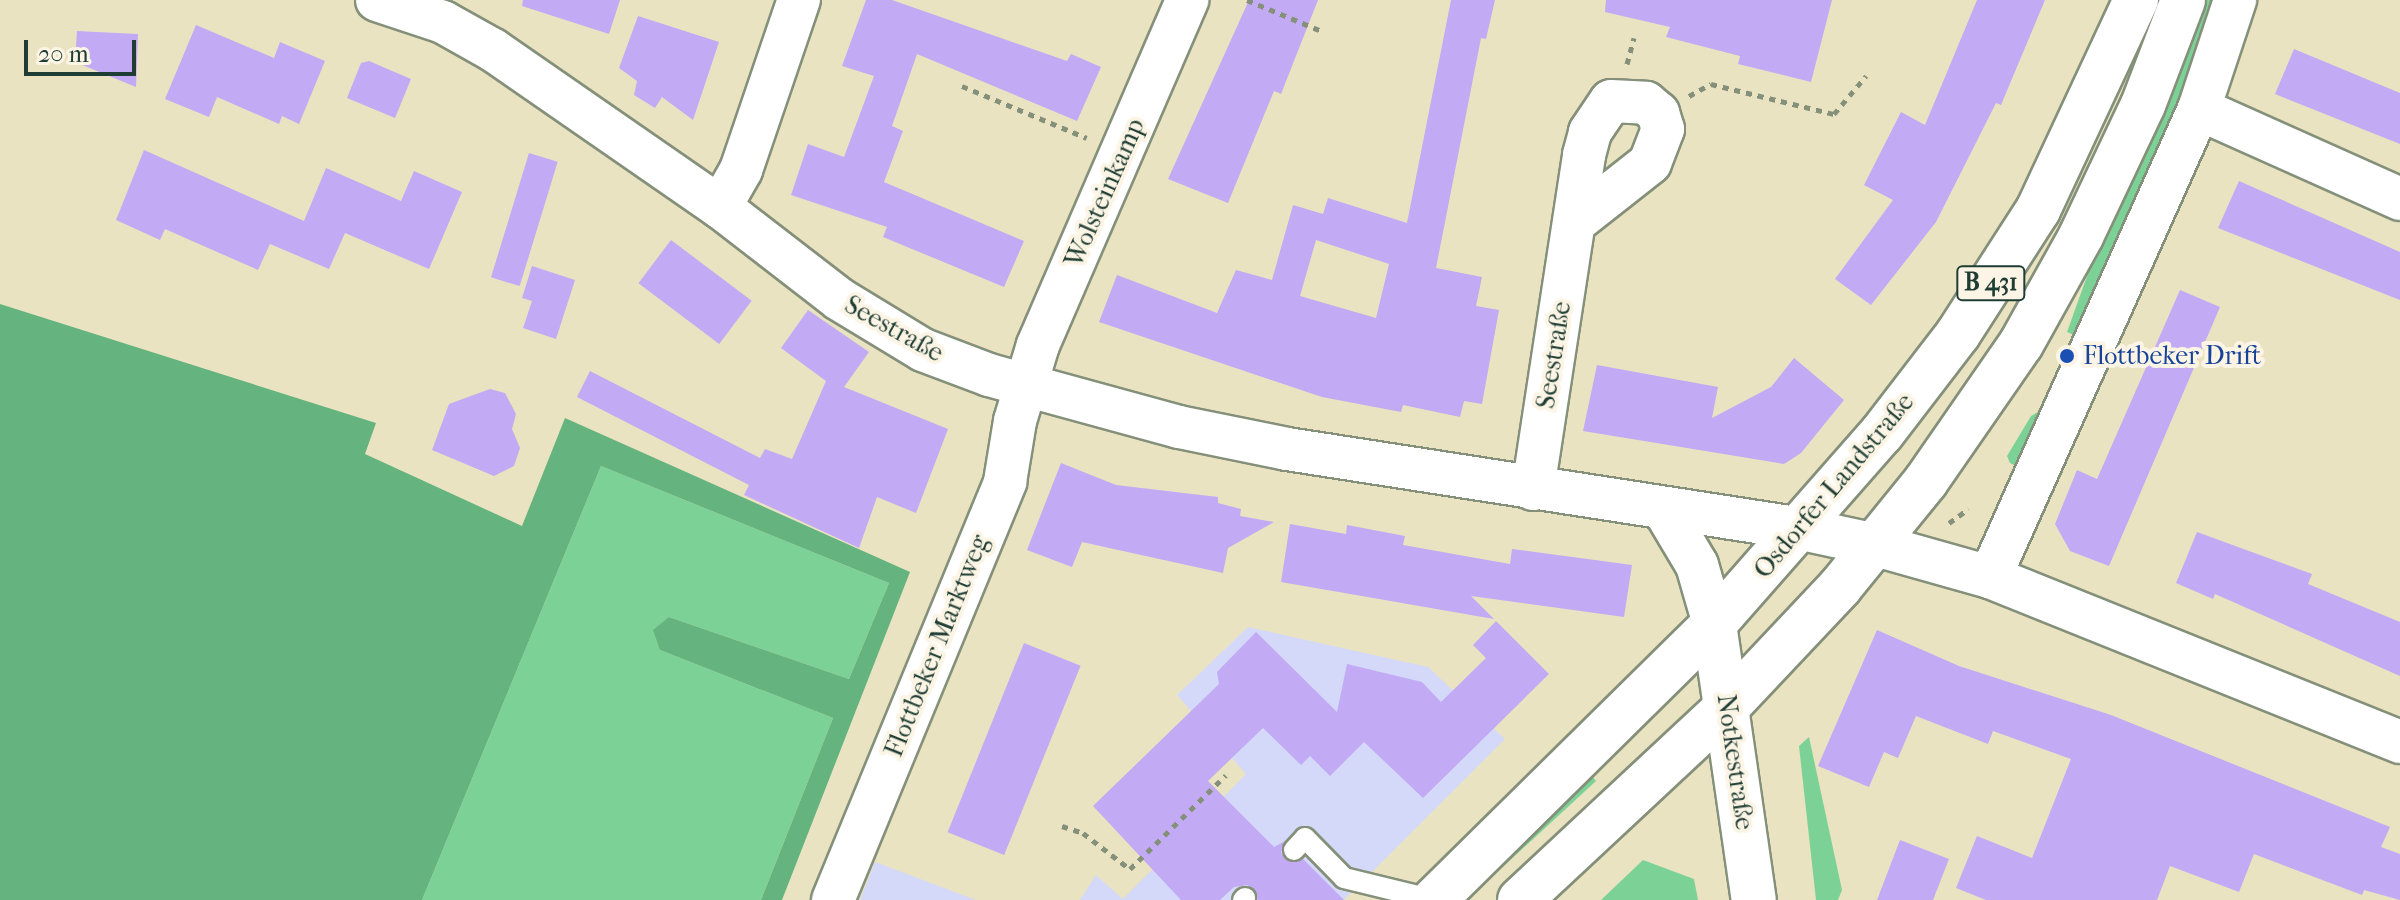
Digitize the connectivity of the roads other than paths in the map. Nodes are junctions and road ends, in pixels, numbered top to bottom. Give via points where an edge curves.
1 (377, 0) edge
2 (799, 0) edge
3 (1187, 0) edge
4 (2136, 0) edge
5 (2183, 0) edge
6 (2235, 0) edge
7 (2199, 109) junction
8 (2400, 199) edge
9 (720, 207) junction
10 (1575, 222) dead end
11 (1025, 387) junction
12 (1533, 489) junction
13 (1663, 508) junction
14 (1802, 529) junction
15 (1876, 545) junction
16 (1990, 577) junction
17 (1714, 624) junction
18 (1727, 707) junction
19 (2400, 742) edge
20 (1294, 850) dead end
21 (833, 900) edge
22 (1434, 900) edge
23 (1520, 900) edge
24 (1754, 900) edge

1 - 9 street, Seestraße via 443,22 493,50
2 - 9 street via 741,170
3 - 11 street, Wolsteinkamp
4 - 14 main road, Osdorfer Landstraße / B 431 via 2093,100 2030,222 1958,334
5 - 15 main road, B 431 via 2143,105 2029,331 1975,414
6 - 7 street
7 - 8 street
7 - 16 street
9 - 11 street, Seestraße via 839,299 923,350
10 - 12 street, Seestraße
11 - 12 street, Seestraße via 1179,427 1388,468
11 - 21 street, Flottbeker Marktweg via 1005,482
12 - 13 street, Seestraße
13 - 14 street, Seestraße
13 - 17 street via 1697,565
14 - 15 street, Seestraße
14 - 17 main road, Osdorfer Landstraße / B 431
15 - 16 street
15 - 18 main road, B 431
16 - 19 street
17 - 18 main road, Notkestraße
17 - 22 main road, Osdorfer Landstraße / B 431
18 - 23 main road, B 431
18 - 24 main road, Notkestraße
20 - 22 lane via 1305,838 1339,884

